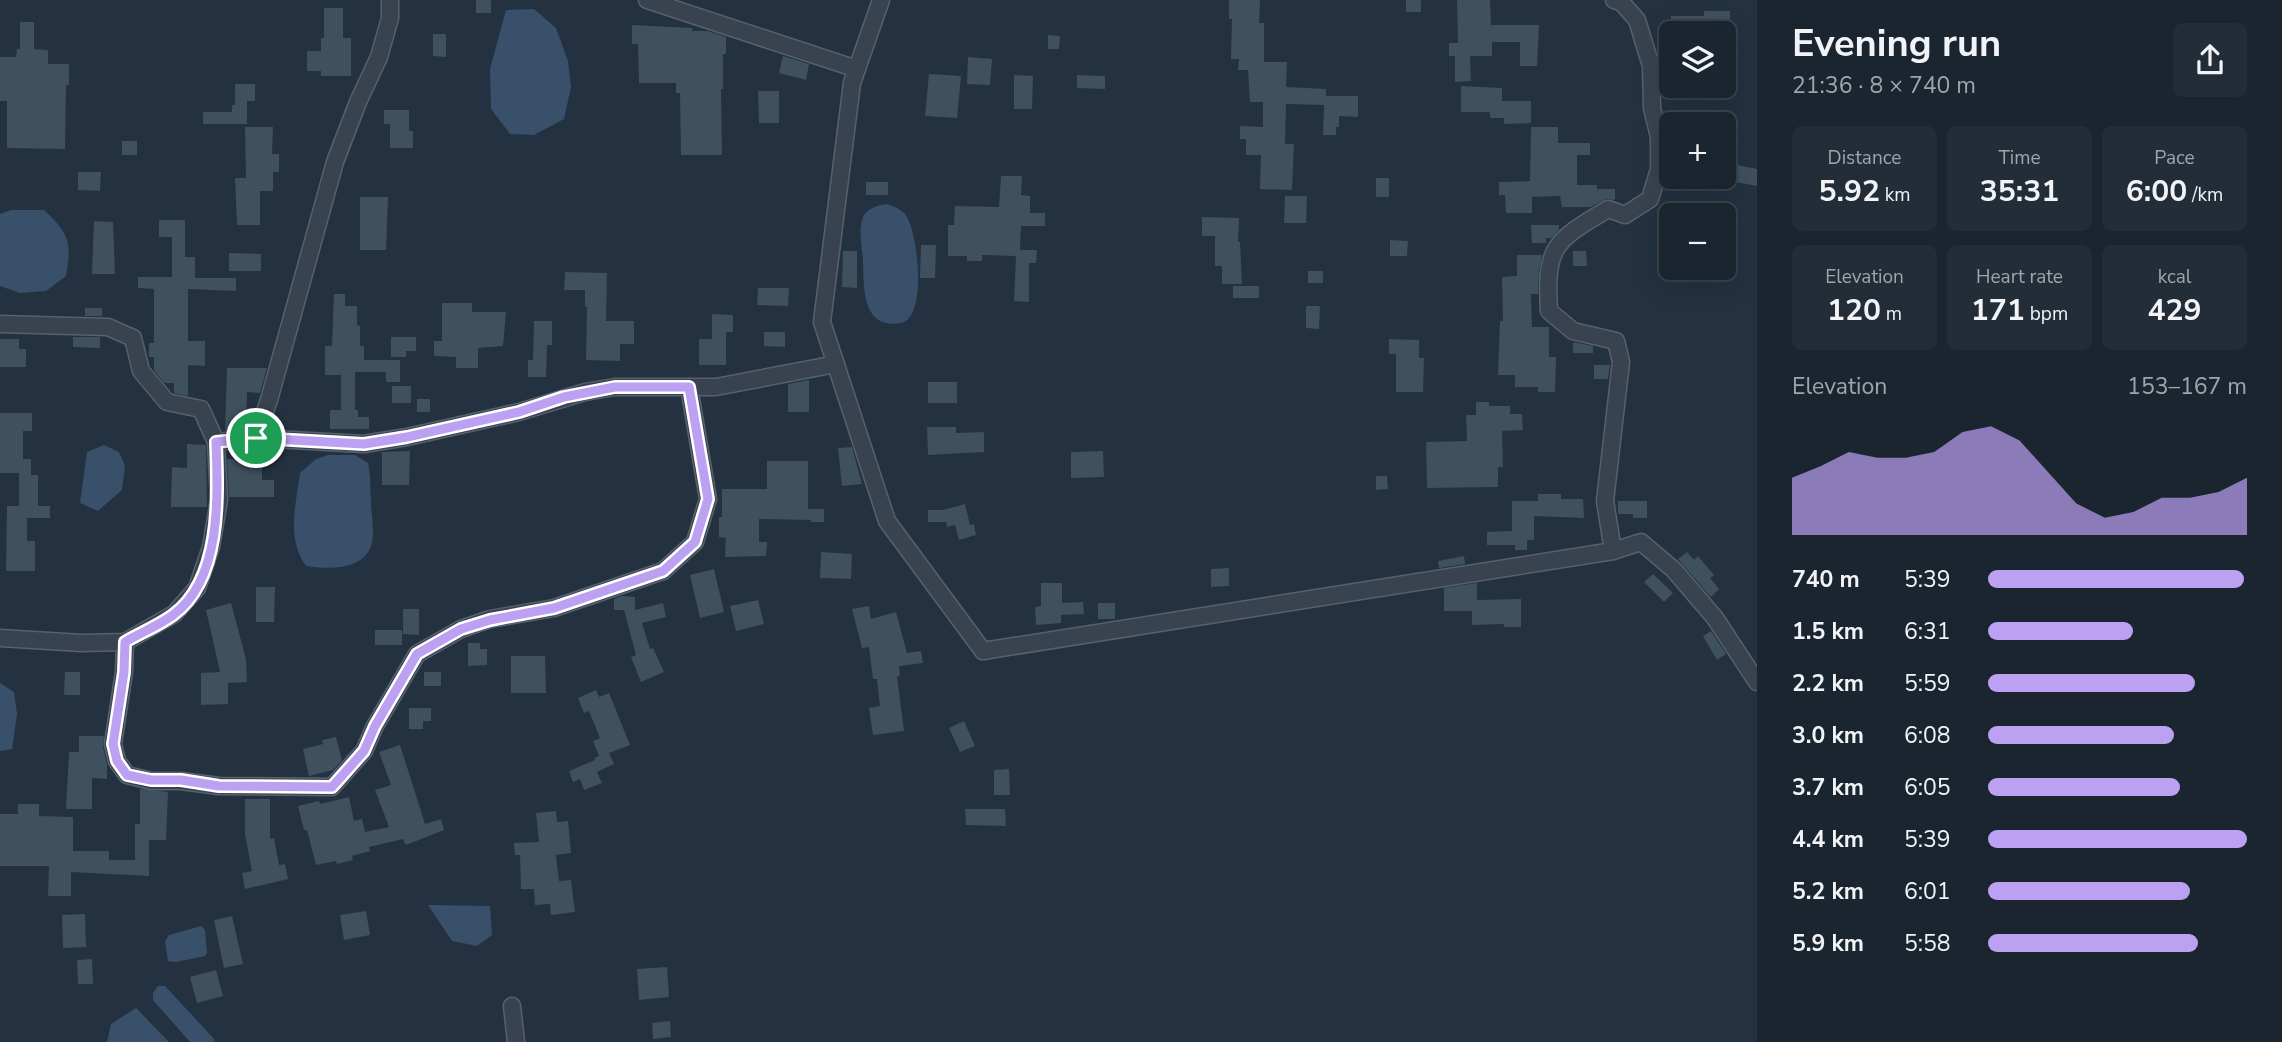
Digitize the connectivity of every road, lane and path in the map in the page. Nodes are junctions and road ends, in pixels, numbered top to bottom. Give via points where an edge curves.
1 (390, 0) edge
2 (647, 0) edge
3 (881, 0) edge
4 (1614, 0) edge
5 (857, 69) junction
6 (0, 324) edge
7 (836, 364) junction
8 (689, 387) junction
9 (256, 438) junction
10 (216, 442) junction
11 (1613, 551) junction
12 (0, 638) edge
13 (125, 642) junction
14 (1757, 682) edge
15 (512, 1006) dead end
16 (516, 1042) edge

1 - 9 street via 390,19 379,57 335,162
2 - 5 street
3 - 5 street
4 - 11 street via 1637,20 1651,66 1659,169 1650,199 1625,215 1608,209 1567,234 1551,255 1547,287 1549,311 1573,331 1616,341 1621,362 1605,501
5 - 7 street via 822,322
6 - 10 street via 108,327 133,338 141,371 167,402 201,409
7 - 8 street via 716,387
7 - 11 street via 887,521 982,651
8 - 9 street via 615,387 585,392 519,412 364,444
8 - 13 street via 708,499 695,542 663,571 554,608 461,629 417,654 364,751 332,787 219,786 127,775 113,744
9 - 10 street
10 - 13 street via 219,500 211,547 197,588 174,614
11 - 14 street via 1641,542 1674,570 1715,618
12 - 13 street
15 - 16 street

